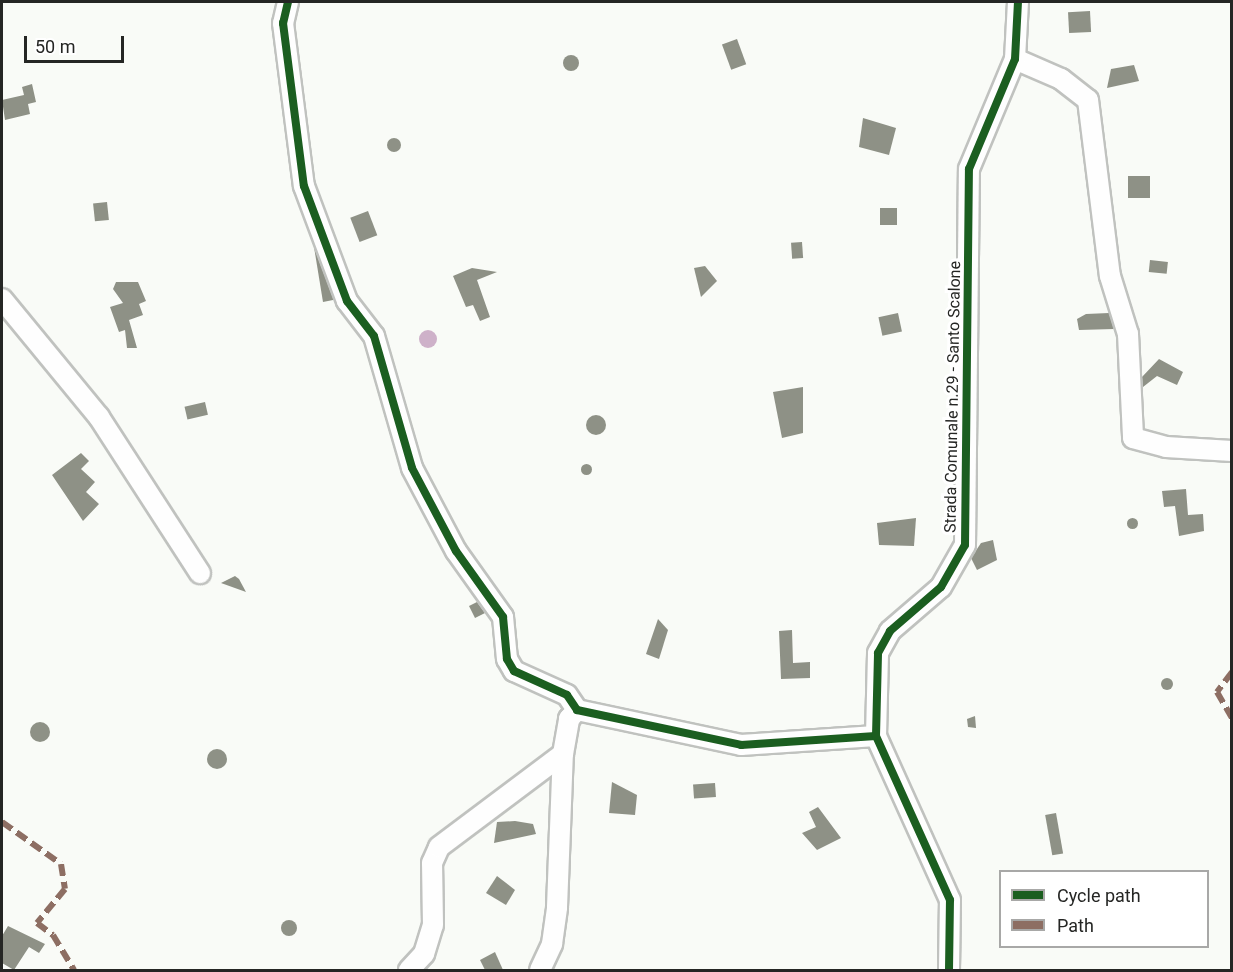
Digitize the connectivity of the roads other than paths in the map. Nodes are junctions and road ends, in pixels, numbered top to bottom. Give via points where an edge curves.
1 (288, 2) edge
2 (1018, 2) edge
3 (1015, 60) junction
4 (2, 298) edge
5 (1232, 452) edge
6 (200, 573) dead end
7 (577, 710) junction
8 (876, 736) junction
9 (563, 754) junction
10 (409, 970) edge
11 (540, 970) edge
12 (949, 970) edge

1 - 7 street via 283,23 304,186 347,301 374,336 412,468 456,551 503,617 507,659 514,671 567,695
2 - 3 street, Strada Comunale n.29 - Santo Scalone
3 - 5 street via 1061,79 1088,100 1110,276 1128,334 1133,438 1166,447
3 - 8 street, Strada Comunale n.29 - Santo Scalone via 969,169 964,544 941,587 890,631 878,653
4 - 6 street via 99,417
7 - 8 street via 741,745
7 - 9 street via 569,719
8 - 12 street, Strada Comunale n.29 - Santo Scalone via 950,900
9 - 10 street via 439,847 432,863 433,925 424,954
9 - 11 street via 557,907 552,944

